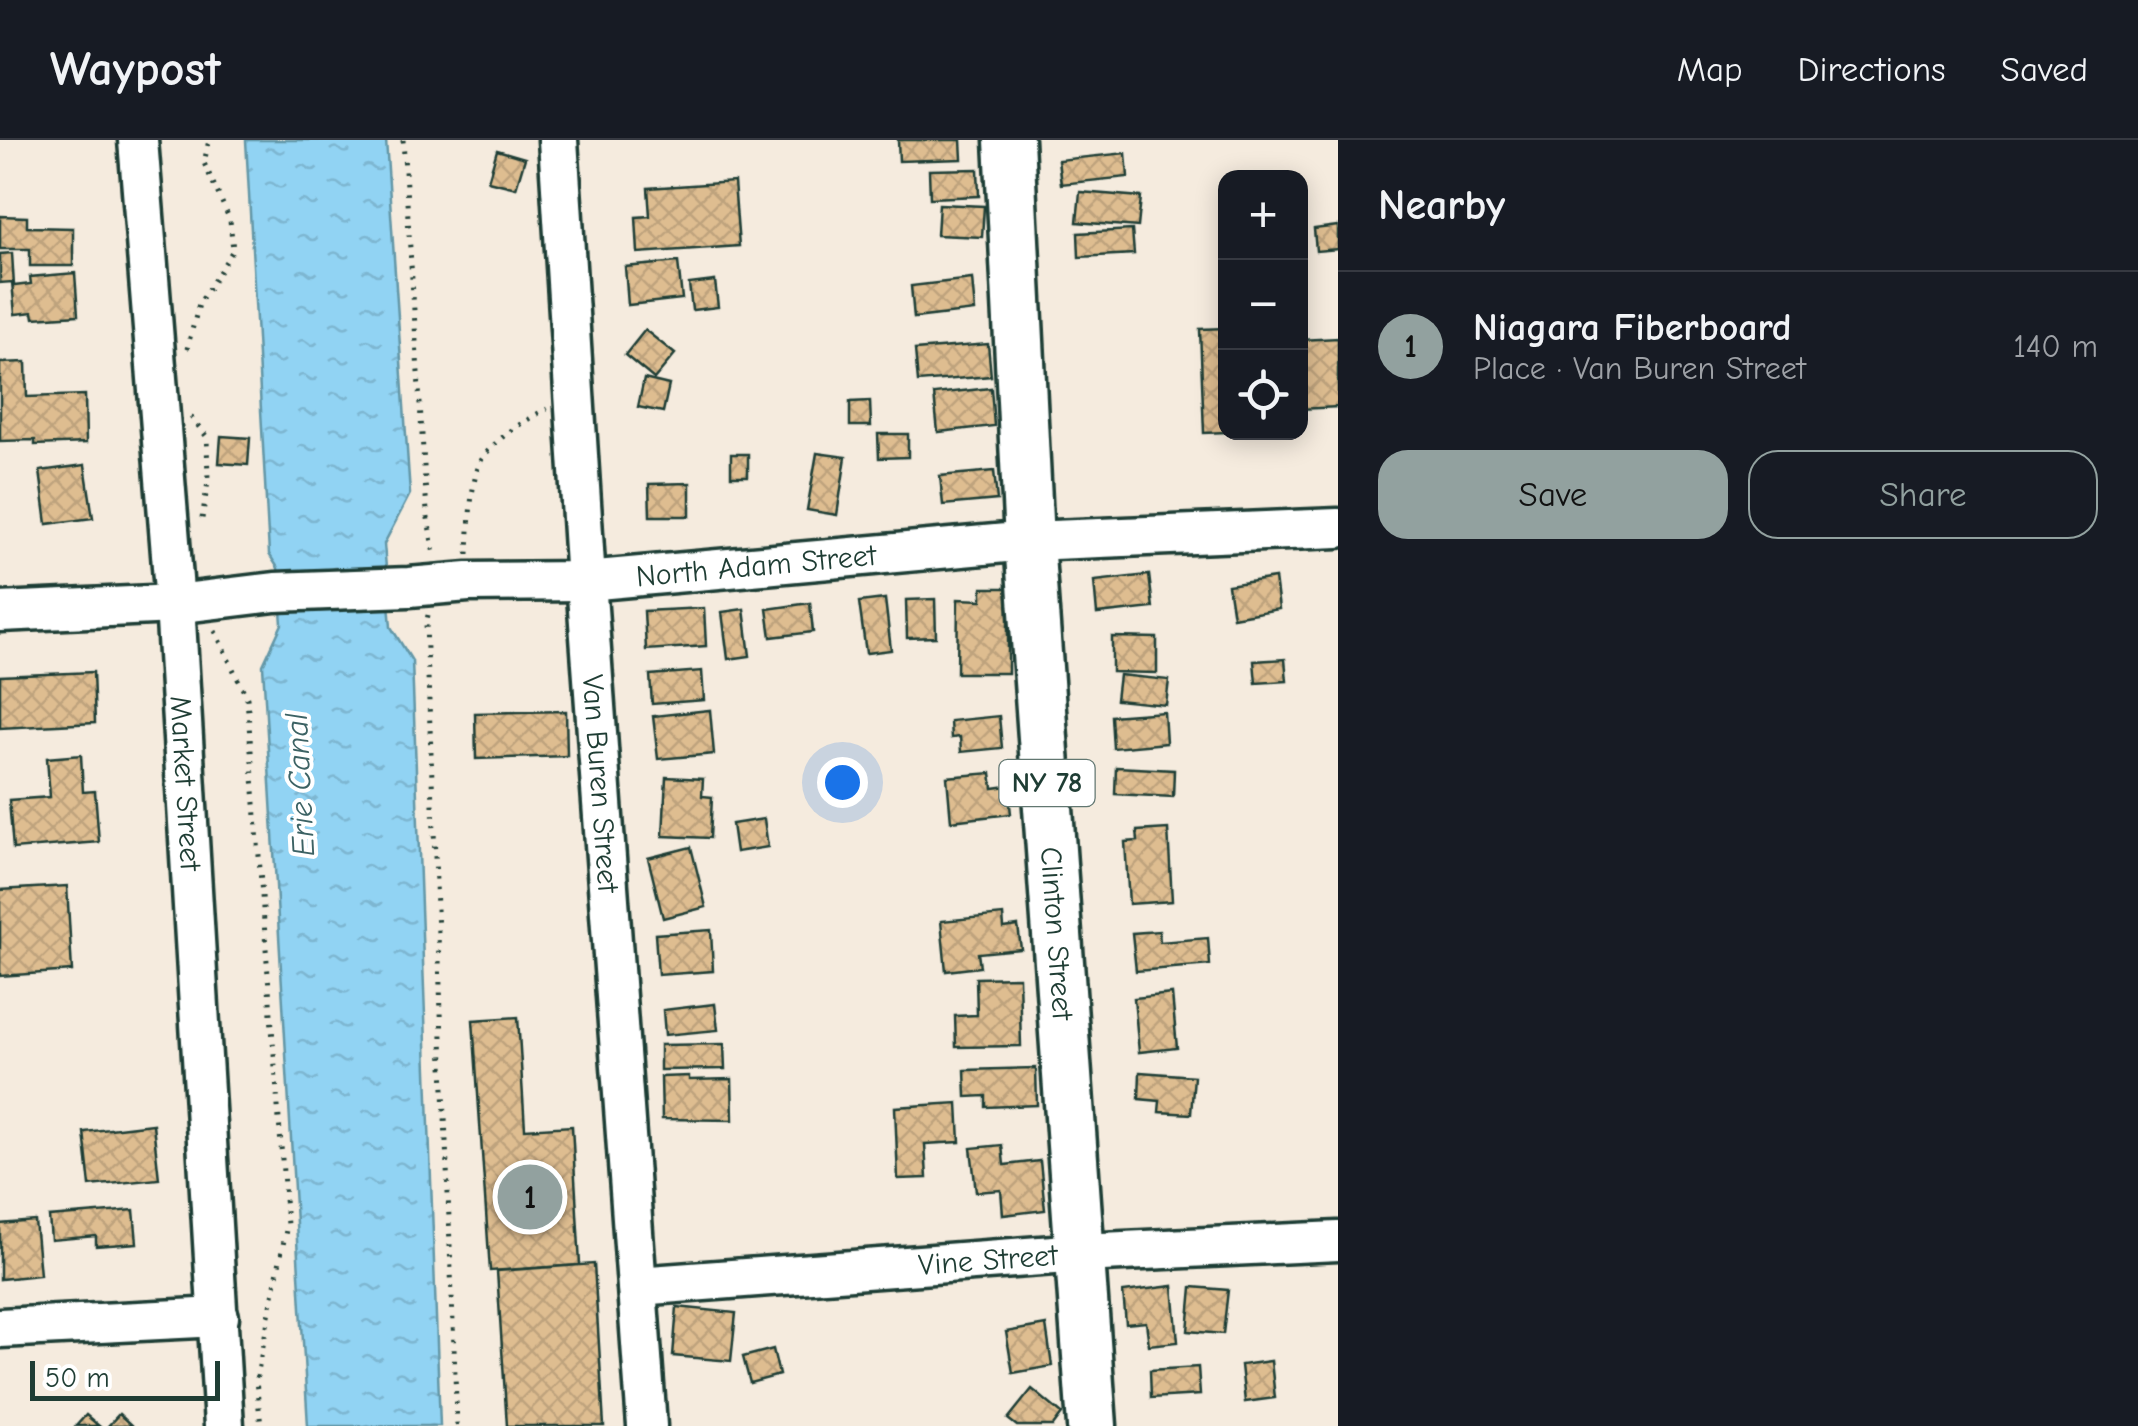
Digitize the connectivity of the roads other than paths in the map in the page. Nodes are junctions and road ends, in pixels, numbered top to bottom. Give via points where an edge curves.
1 (138, 140) edge
2 (558, 140) edge
3 (1009, 140) edge
4 (1338, 528) edge
5 (1029, 541) junction
6 (586, 582) junction
7 (191, 602) junction
8 (0, 612) edge
9 (1338, 1241) edge
10 (1081, 1253) junction
11 (637, 1286) junction
12 (219, 1316) junction
13 (0, 1328) edge
14 (224, 1426) edge
15 (646, 1426) edge
16 (1092, 1426) edge

1 - 7 street, Market Street
2 - 6 street, Van Buren Street
3 - 5 main road, Clinton Street / NY 78
4 - 5 street, North Adam Street
5 - 6 street, North Adam Street
5 - 10 main road, Clinton Street / NY 78
6 - 7 street, North Adam Street via 275,592
6 - 11 street, Van Buren Street
7 - 8 street, North Adam Street
7 - 12 street, Market Street
9 - 10 street, Vine Street
10 - 11 street, Vine Street
10 - 16 main road, Clinton Street / NY 78
11 - 15 street, Van Buren Street
12 - 13 street
12 - 14 street, Market Street

